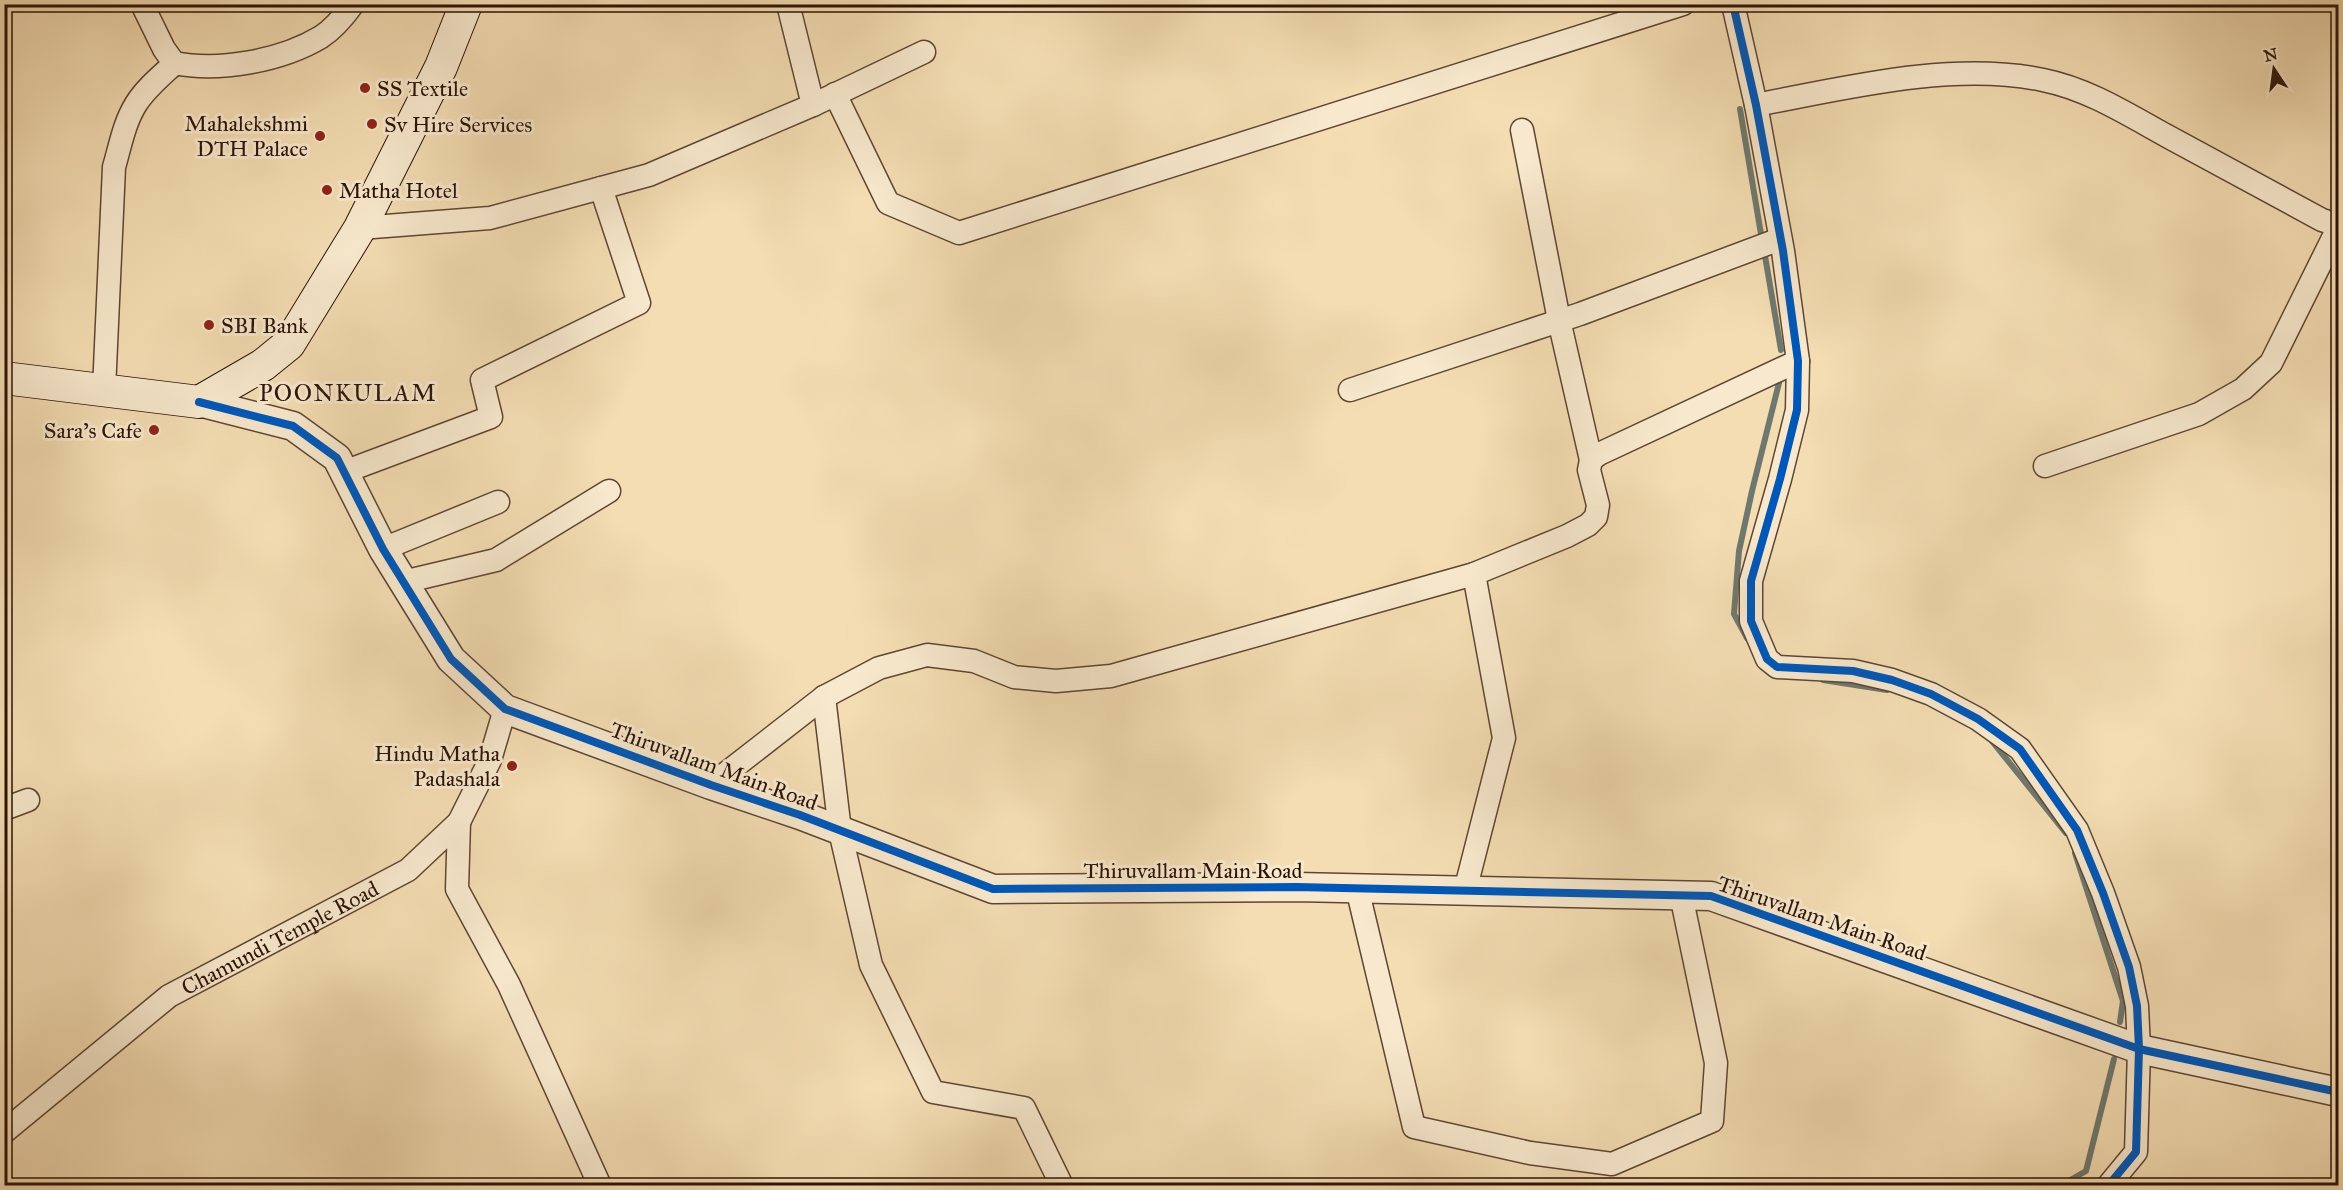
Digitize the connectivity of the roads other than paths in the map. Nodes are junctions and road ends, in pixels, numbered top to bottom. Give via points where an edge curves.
1 (141, 4) edge
2 (353, 4) edge
3 (466, 4) edge
4 (788, 4) edge
5 (1683, 4) edge
6 (1733, 4) edge
7 (924, 52) dead end
8 (175, 63) junction
9 (835, 94) junction
10 (813, 105) junction
11 (1756, 105) junction
12 (1522, 130) dead end
13 (601, 188) junction
14 (2338, 226) edge
15 (360, 228) junction
16 (1780, 238) junction
17 (1559, 320) junction
18 (1798, 361) junction
19 (4, 378) edge
20 (104, 390) junction
21 (1350, 390) dead end
22 (199, 402) junction
23 (1591, 460) junction
24 (2045, 466) dead end
25 (344, 472) junction
26 (609, 491) dead end
27 (498, 502) dead end
28 (383, 549) junction
29 (1473, 574) junction
30 (403, 582) junction
31 (824, 697) junction
32 (505, 709) junction
33 (711, 786) junction
34 (28, 800) dead end
35 (4, 809) edge
36 (459, 822) junction
37 (840, 831) junction
38 (1358, 888) junction
39 (1465, 891) junction
40 (1681, 895) junction
41 (2139, 1049) junction
42 (2338, 1092) edge
43 (4, 1132) edge
44 (600, 1185) edge
45 (1062, 1185) edge
46 (2108, 1185) edge

1 - 8 street
2 - 8 street via 322,36 280,55 198,68
3 - 15 main road via 441,67
4 - 10 street
5 - 9 street via 959,233 888,202
6 - 11 street
7 - 9 street
8 - 20 street via 135,105 114,167
9 - 10 street
10 - 13 street via 649,175
11 - 14 street via 1861,85 1943,75 1995,74 2044,80 2094,96
11 - 16 street
12 - 17 street
13 - 15 street via 490,218
13 - 25 street via 639,303 482,380 491,417
14 - 24 street via 2271,363 2243,389 2199,414
15 - 22 main road via 289,344 263,365
16 - 17 street
16 - 18 street
17 - 21 street
17 - 23 street
18 - 23 street
18 - 41 street via 1797,410 1751,581 1750,621 1767,659 1777,667 1853,671 1892,680 1931,694 1978,719 2019,749 2077,830 2103,893 2129,967 2137,1006
19 - 20 main road, Thiruvallam Main Road
20 - 22 main road, Thiruvallam Main Road
22 - 25 street, Thiruvallam Main Road via 292,426 337,458
23 - 29 street via 1589,470 1598,505 1596,517 1588,525
25 - 28 street, Thiruvallam Main Road
26 - 30 street via 496,560
27 - 28 street
28 - 30 street, Thiruvallam Main Road
29 - 31 street via 1111,676 1056,681 1014,677 974,661 927,655 879,668
29 - 39 street via 1504,738
30 - 32 street, Thiruvallam Main Road via 451,659
31 - 33 street
31 - 37 street
32 - 33 street, Thiruvallam Main Road
32 - 36 street, Chamundi Temple Road via 490,760
33 - 37 street, Thiruvallam Main Road
34 - 35 street
36 - 43 street, Chamundi Temple Road via 408,870 169,996
36 - 44 street via 457,889 508,984
37 - 38 street, Thiruvallam Main Road via 993,889
37 - 45 street via 871,965 933,1092 1024,1108
38 - 39 street, Thiruvallam Main Road
38 - 40 street via 1414,1128 1530,1153 1612,1164 1712,1121 1716,1063
39 - 40 street, Thiruvallam Main Road
40 - 41 street, Thiruvallam Main Road via 1711,896
41 - 42 street, Thiruvallam Main Road
41 - 46 street via 2136,1152

